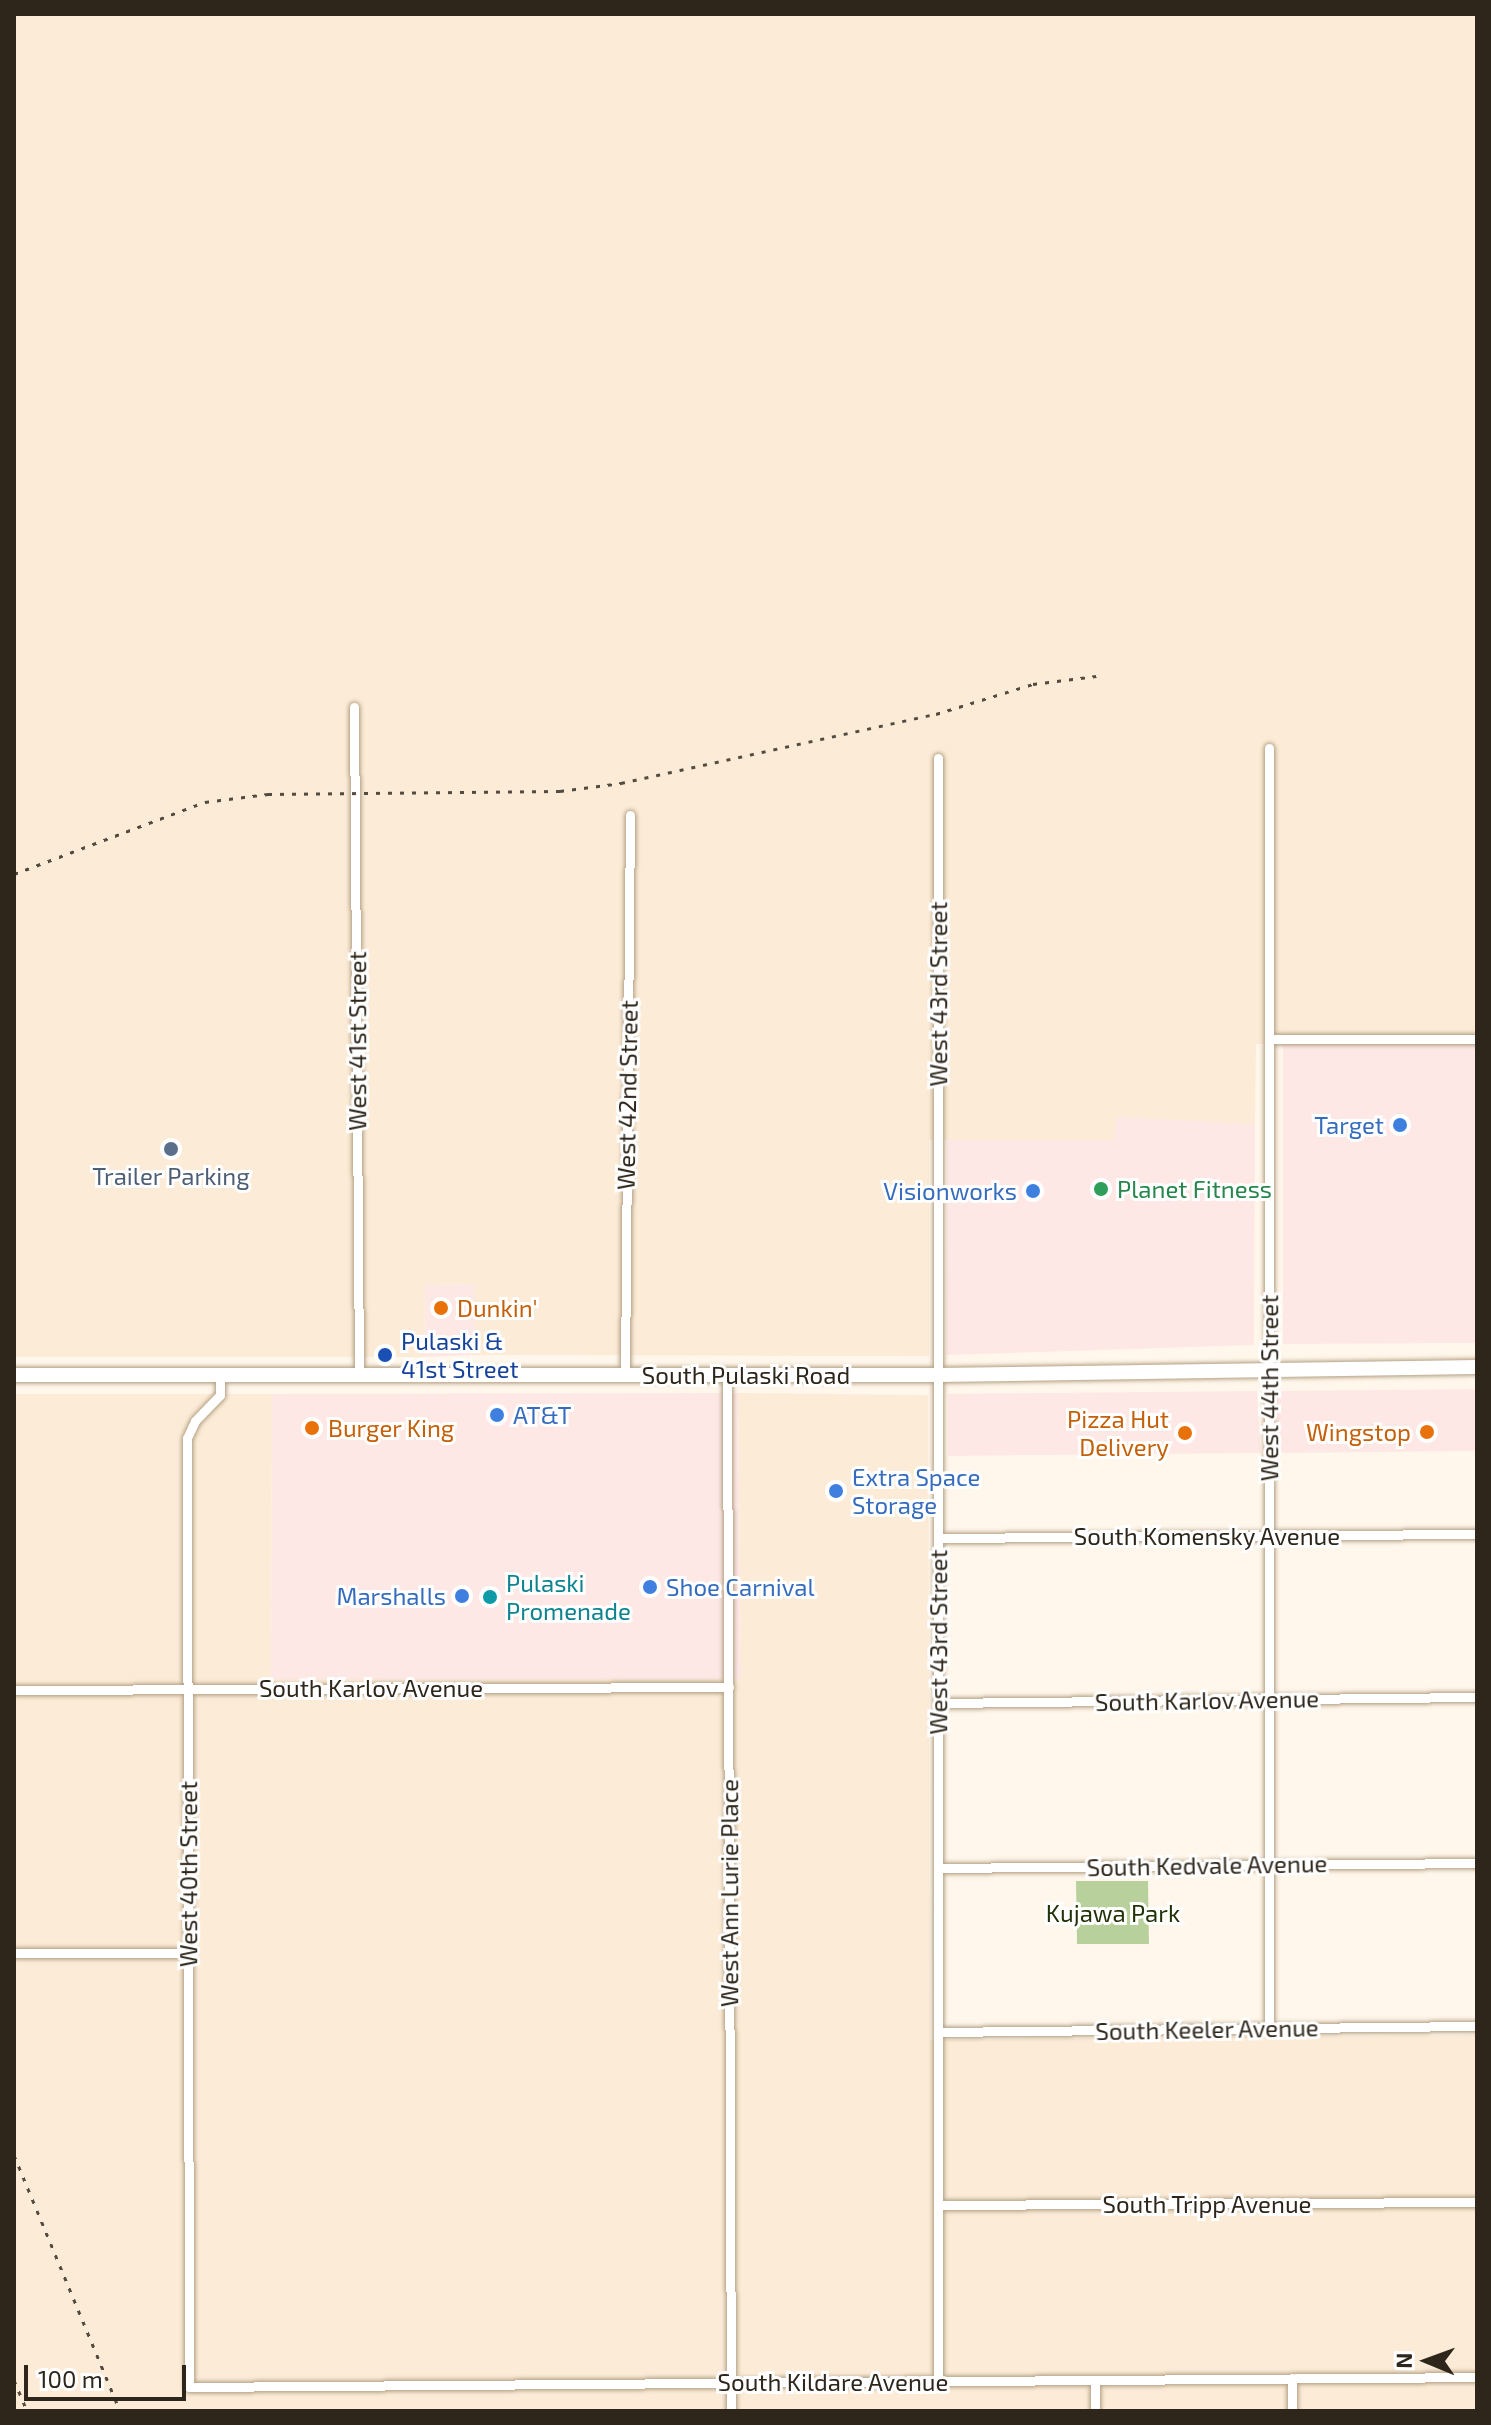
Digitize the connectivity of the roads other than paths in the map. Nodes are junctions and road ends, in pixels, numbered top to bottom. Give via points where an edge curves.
1 (354, 707) dead end
2 (1269, 748) dead end
3 (938, 758) dead end
4 (630, 815) dead end
5 (1269, 1039) junction
6 (1477, 1039) edge
7 (1477, 1367) edge
8 (1269, 1370) junction
9 (220, 1374) junction
10 (359, 1374) junction
11 (14, 1375) edge
12 (625, 1375) junction
13 (727, 1375) junction
14 (938, 1375) junction
15 (1477, 1534) edge
16 (1269, 1535) junction
17 (938, 1538) junction
18 (729, 1687) junction
19 (188, 1689) junction
20 (14, 1690) edge
21 (1477, 1697) edge
22 (1269, 1699) junction
23 (938, 1703) junction
24 (1477, 1863) edge
25 (1269, 1865) junction
26 (938, 1868) junction
27 (14, 1953) edge
28 (188, 1953) junction
29 (1477, 2026) edge
30 (1269, 2028) junction
31 (938, 2032) junction
32 (1477, 2202) edge
33 (938, 2205) junction
34 (1477, 2377) edge
35 (1292, 2378) junction
36 (1095, 2380) junction
37 (938, 2381) junction
38 (730, 2383) junction
39 (189, 2387) joint
40 (731, 2411) edge
41 (1095, 2411) edge
42 (1292, 2411) edge

1 - 10 street, West 41st Street
2 - 5 street, West 44th Street
3 - 14 street, West 43rd Street
4 - 12 street, West 42nd Street
5 - 6 street
5 - 8 street, West 44th Street
7 - 8 main road, South Pulaski Road
8 - 14 main road, South Pulaski Road
8 - 16 street, West 44th Street
9 - 10 main road, South Pulaski Road
9 - 11 main road, South Pulaski Road
9 - 19 street, West 40th Street via 220,1395 195,1421 187,1438
10 - 12 main road, South Pulaski Road
12 - 13 main road, South Pulaski Road
13 - 14 main road, South Pulaski Road
13 - 18 street, West Ann Lurie Place
14 - 17 street, West 43rd Street
15 - 16 street, South Komensky Avenue
16 - 17 street, South Komensky Avenue
16 - 22 street, West 44th Street
17 - 23 street, West 43rd Street
18 - 19 street, South Karlov Avenue
18 - 38 street, West Ann Lurie Place
19 - 20 street, South Karlov Avenue
19 - 28 street, West 40th Street
21 - 22 street, South Karlov Avenue
22 - 23 street, South Karlov Avenue
22 - 25 street, West 44th Street
23 - 26 street, West 43rd Street
24 - 25 street, South Kedvale Avenue
25 - 26 street, South Kedvale Avenue
25 - 30 street, West 44th Street
26 - 31 street, West 43rd Street
27 - 28 street
28 - 39 street, West 40th Street
29 - 30 street, South Keeler Avenue
30 - 31 street, South Keeler Avenue
31 - 33 street, West 43rd Street
32 - 33 street, South Tripp Avenue
33 - 37 street, West 43rd Street
34 - 35 street, South Kildare Avenue
35 - 36 street, South Kildare Avenue
35 - 42 street
36 - 37 street, South Kildare Avenue
36 - 41 street
37 - 38 street, South Kildare Avenue
38 - 39 street, South Kildare Avenue
38 - 40 street, West Ann Lurie Place

